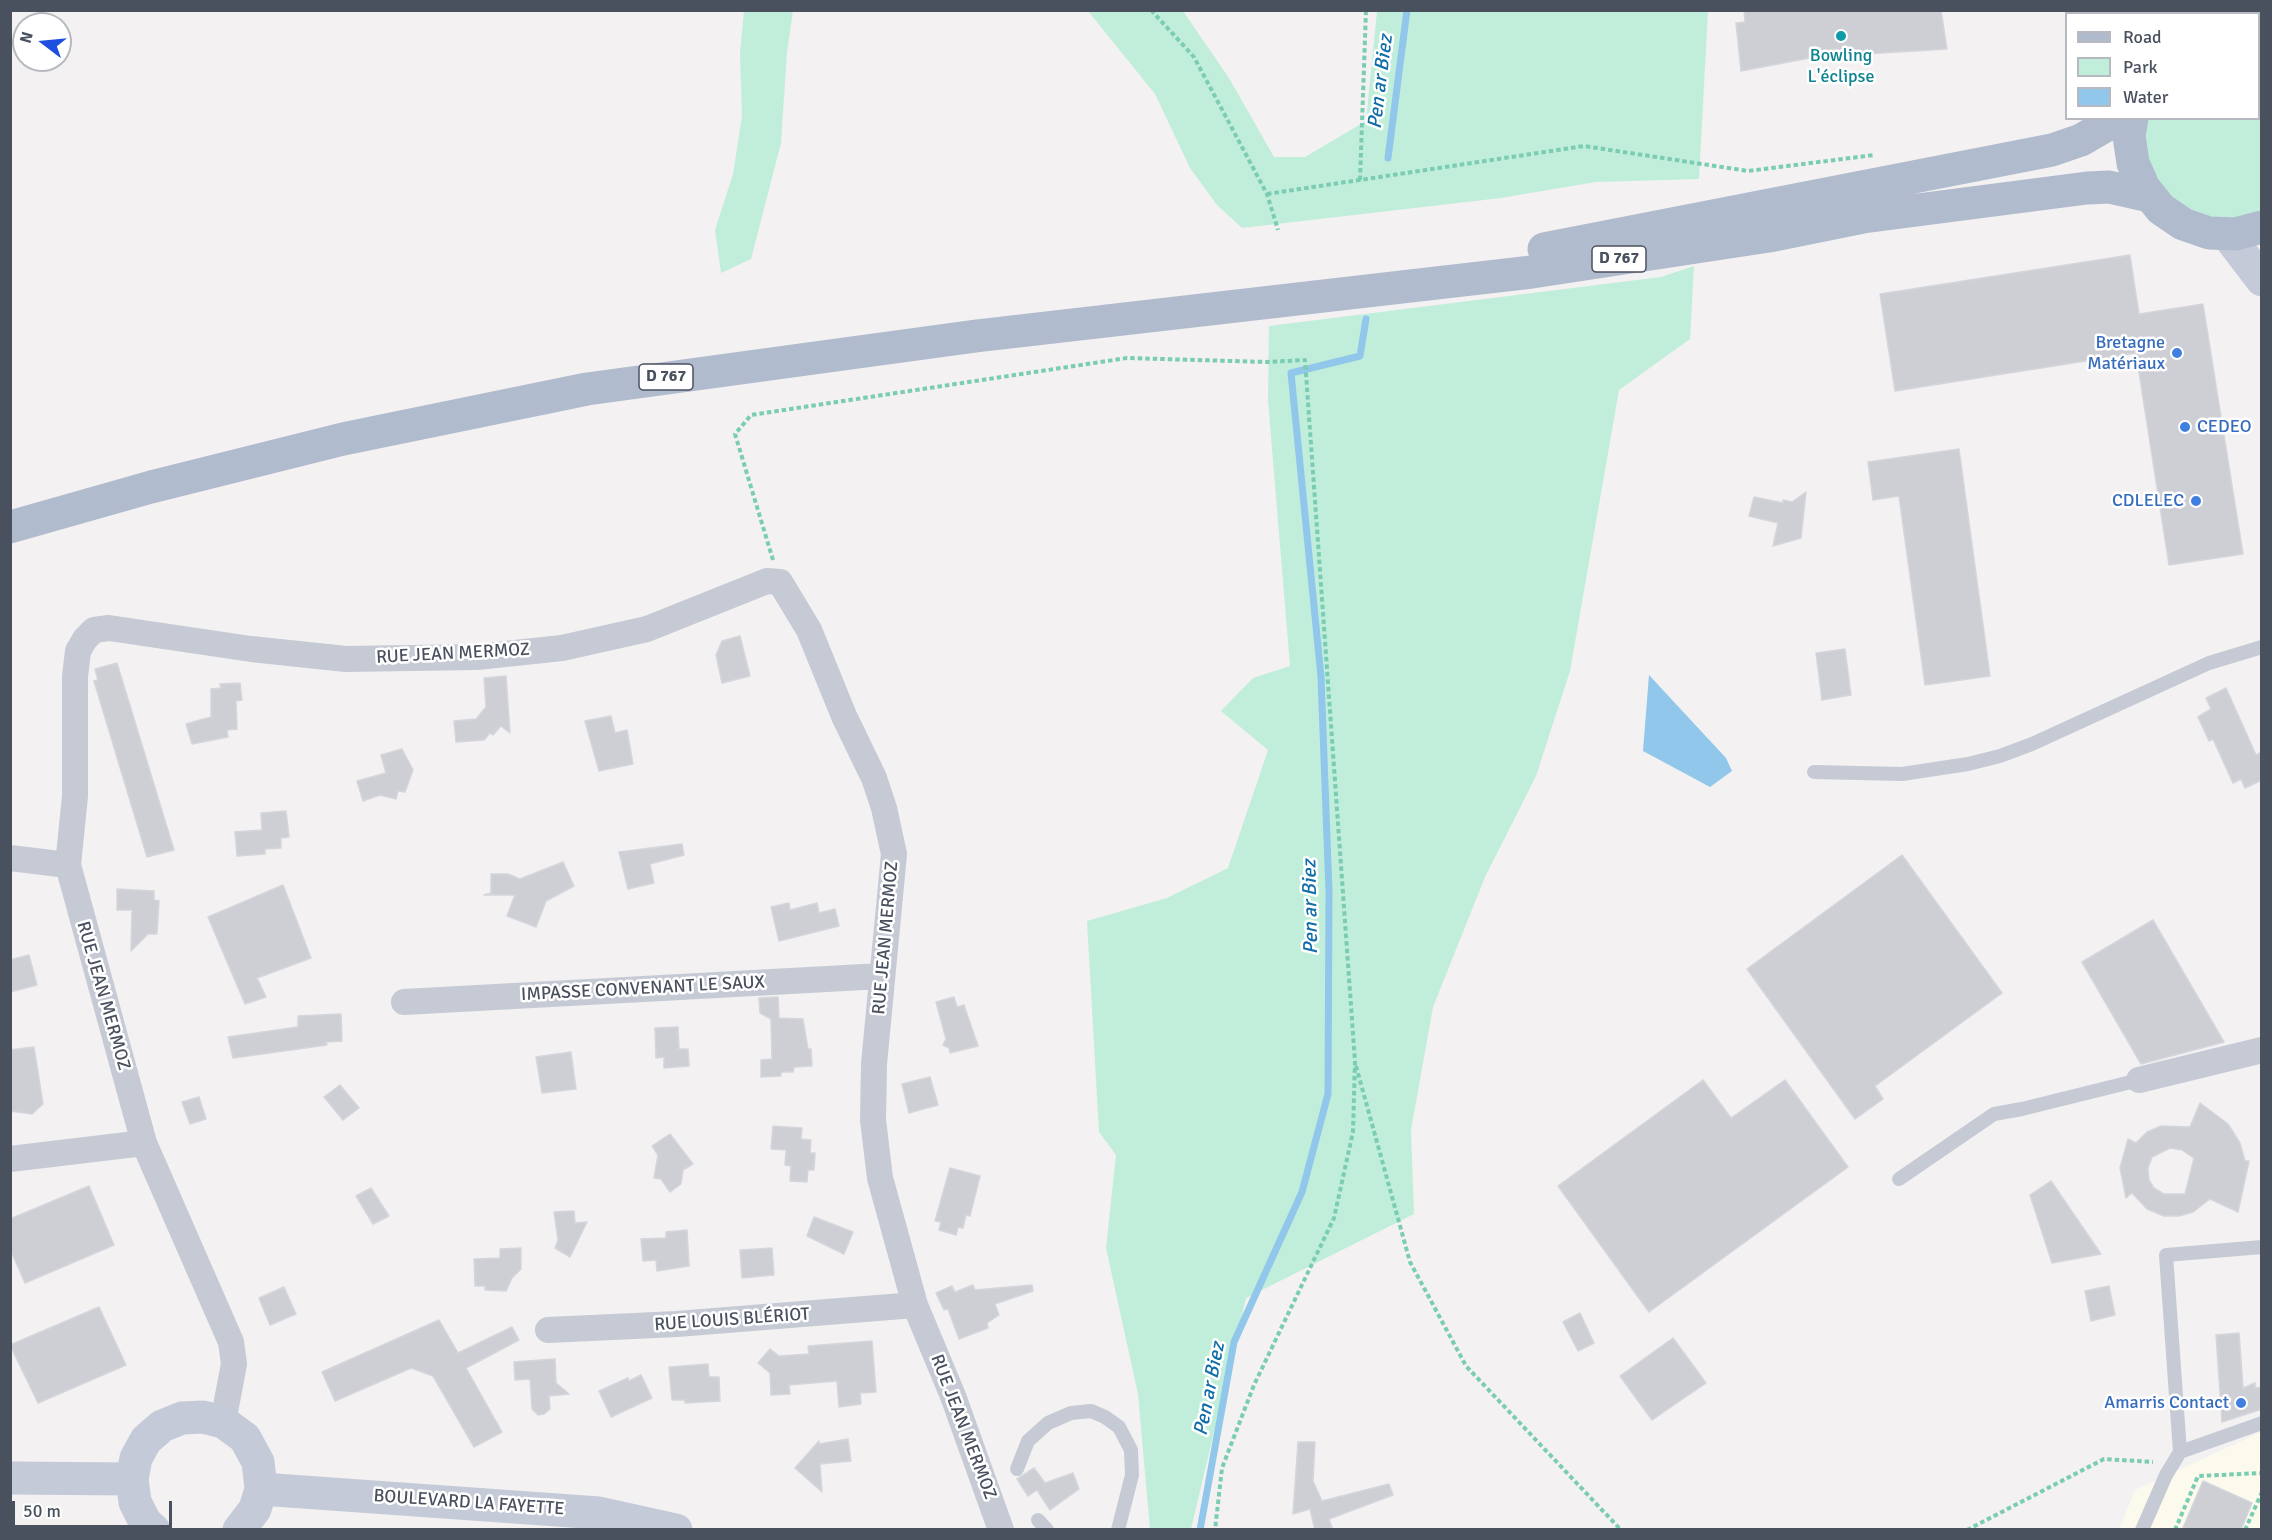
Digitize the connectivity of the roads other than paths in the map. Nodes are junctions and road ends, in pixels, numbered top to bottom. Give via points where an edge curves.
1 (2115, 120) edge
2 (2132, 120) edge
3 (2149, 196) junction
4 (2262, 227) edge
5 (2227, 234) junction
6 (2262, 280) edge
7 (1334, 294) junction
8 (10, 527) edge
9 (2262, 647) edge
10 (1815, 772) dead end
11 (10, 858) edge
12 (68, 865) junction
13 (882, 976) junction
14 (404, 1002) dead end
15 (2262, 1050) edge
16 (2139, 1080) joint
17 (144, 1143) junction
18 (10, 1159) edge
19 (1899, 1179) dead end
20 (2262, 1247) edge
21 (915, 1305) junction
22 (548, 1330) dead end
23 (223, 1422) junction
24 (2262, 1423) edge
25 (2181, 1452) junction
26 (1017, 1469) dead end
27 (10, 1478) edge
28 (132, 1479) junction
29 (261, 1489) junction
30 (154, 1530) edge
31 (239, 1530) edge
32 (676, 1530) edge
33 (1002, 1530) edge
34 (1118, 1530) edge
35 (2142, 1530) edge

1 - 7 main road, D 767 via 2080,140 2043,152
2 - 3 main road via 2129,136 2133,163
3 - 5 main road via 2183,224 2200,231
3 - 7 main road, D 767 via 2117,188 2087,188 1863,217 1769,236 1532,272
4 - 5 main road
5 - 6 main road
7 - 8 main road, D 767 via 964,338 587,389 343,439
9 - 10 lane via 2209,663 2032,744 1992,758 1902,774
11 - 12 street
12 - 13 street, RUE JEAN MERMOZ via 75,796 75,677 78,651 94,630 109,628 346,659 477,657 562,648 647,628 767,581 780,582 809,630 884,808 894,854
12 - 17 street, RUE JEAN MERMOZ
13 - 14 street, IMPASSE CONVENANT LE SAUX
13 - 21 street, RUE JEAN MERMOZ via 873,1120 880,1178
15 - 16 street
16 - 19 lane via 1994,1113
17 - 18 street
17 - 23 street, RUE JEAN MERMOZ via 231,1342 234,1364
20 - 25 lane via 2166,1255
21 - 22 street, RUE LOUIS BLÉRIOT
21 - 33 street, RUE JEAN MERMOZ
23 - 28 main road via 182,1418 162,1426 146,1440 136,1458
23 - 29 main road via 245,1438 258,1462
24 - 25 lane
25 - 35 lane
26 - 34 lane via 1028,1441 1048,1423 1071,1413 1090,1411 1106,1417 1119,1427 1131,1450 1132,1475
27 - 28 main road
28 - 30 main road via 135,1502
29 - 31 main road via 255,1509
29 - 32 main road, BOULEVARD LA FAYETTE via 598,1513

